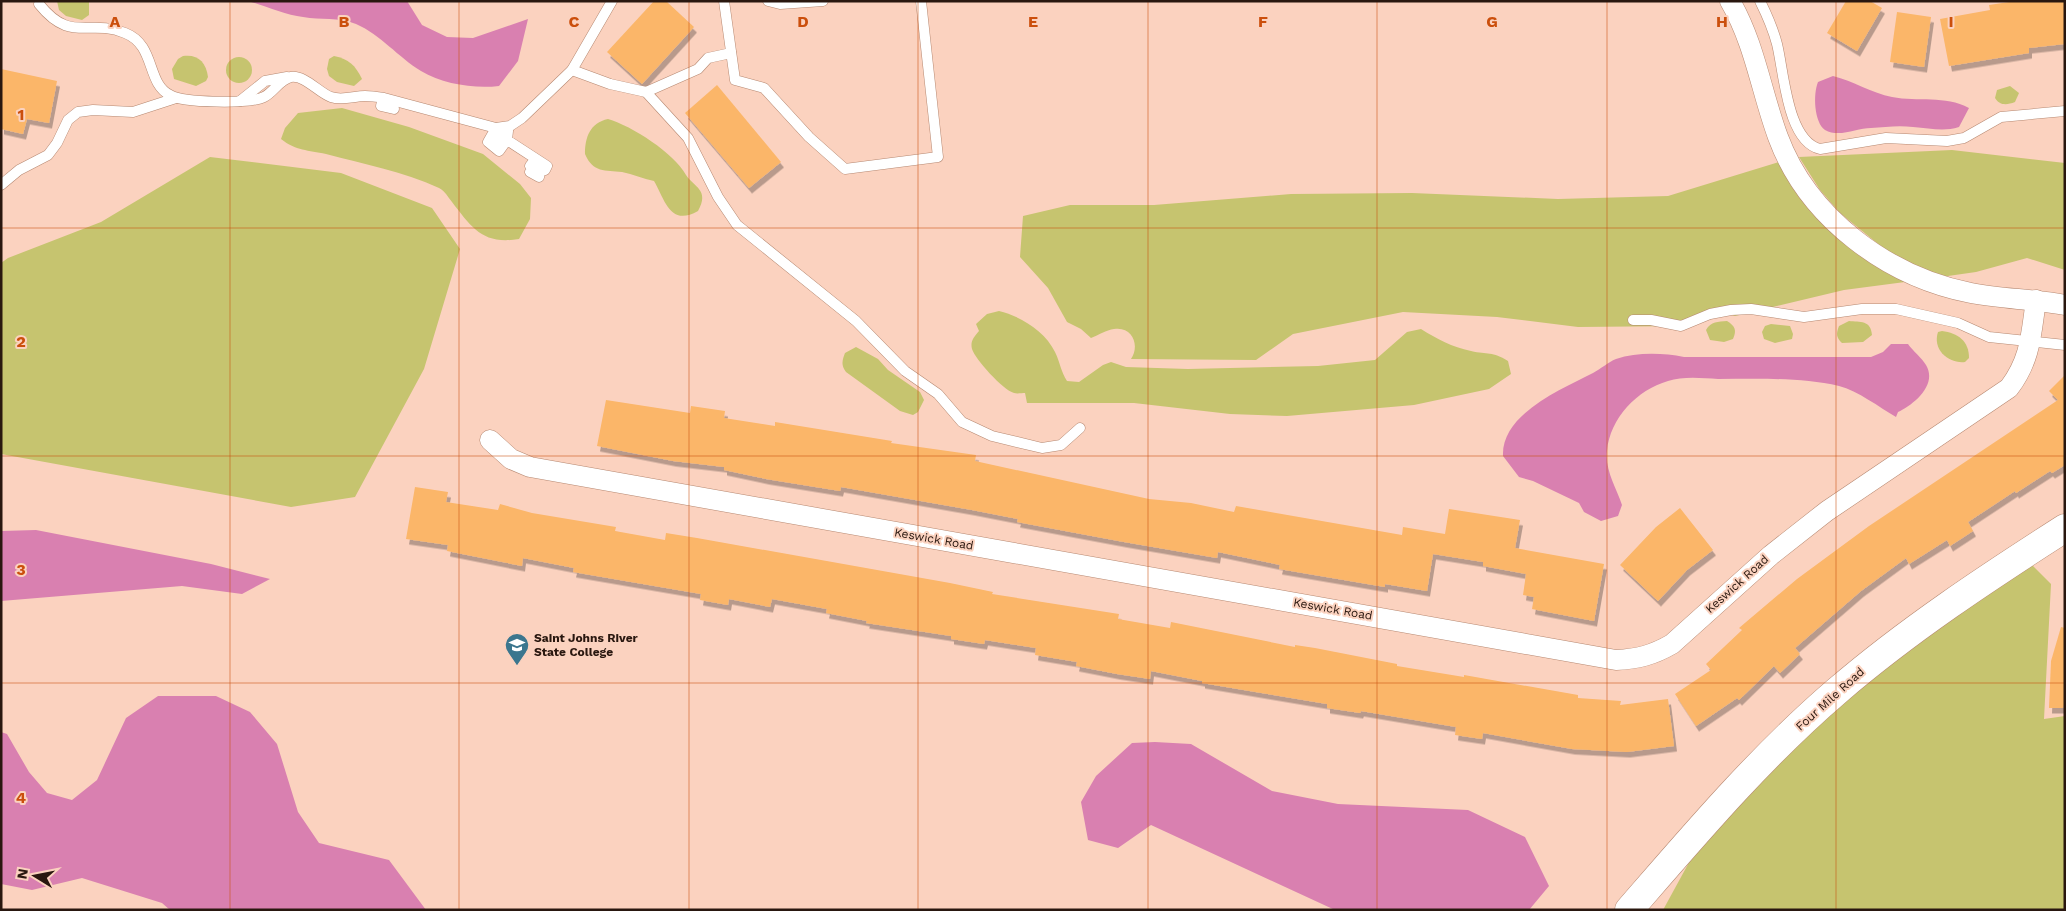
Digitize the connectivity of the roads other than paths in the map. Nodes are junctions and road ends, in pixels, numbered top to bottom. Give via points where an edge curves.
1 (612, 1) edge
2 (724, 1) edge
3 (768, 1) edge
4 (823, 1) edge
5 (921, 1) edge
6 (1730, 1) edge
7 (1760, 1) edge
8 (39, 4) dead end
9 (731, 53) junction
10 (572, 70) junction
11 (646, 92) junction
12 (176, 98) junction
13 (2065, 111) edge
14 (496, 128) junction
15 (500, 144) dead end
16 (530, 172) dead end
17 (1, 185) edge
18 (2036, 300) junction
19 (2065, 305) edge
20 (1633, 320) dead end
21 (2030, 340) junction
22 (2065, 345) edge
23 (1080, 428) dead end
24 (490, 440) dead end
25 (2065, 528) edge
26 (1629, 910) edge

1 - 10 lane
2 - 9 lane
3 - 4 lane via 780,4
5 - 9 lane via 938,156 845,169 809,137 764,88 735,80
6 - 18 street via 1751,44 1779,139 1798,175 1832,219 1869,250 1910,274 1940,286
7 - 13 lane via 1777,43 1791,114 1813,147 1820,149 1886,138 1947,141 1964,138 2001,117
8 - 12 lane via 46,14 67,28 113,29 133,37 145,49 162,89
9 - 11 lane via 708,58 698,69
10 - 11 lane via 610,84
10 - 14 lane via 522,118 510,126
11 - 23 lane via 688,138 718,198 737,225 856,321 905,371 938,394 962,422 992,436 1042,448 1061,445
12 - 14 lane via 220,102 263,98 292,77 300,78 333,98 366,96 464,123
12 - 17 lane via 133,112 78,112 68,120 48,155 19,170
14 - 15 lane via 488,142 499,151 504,144 504,135 495,135 492,141 498,147
14 - 16 lane via 508,131 507,140 547,166 545,170 533,162 530,166 540,173 539,177
18 - 19 street
18 - 21 street, Keswick Road
20 - 21 lane via 1682,326 1710,314 1731,310 1751,309 1804,317 1888,308 1958,323 1989,337
21 - 22 lane
21 - 24 street, Keswick Road via 2020,373 1996,399 1827,512 1771,554 1672,644 1655,654 1636,659 1616,660 530,467 511,459
25 - 26 main road, Four Mile Road via 1885,650 1836,692 1764,758

